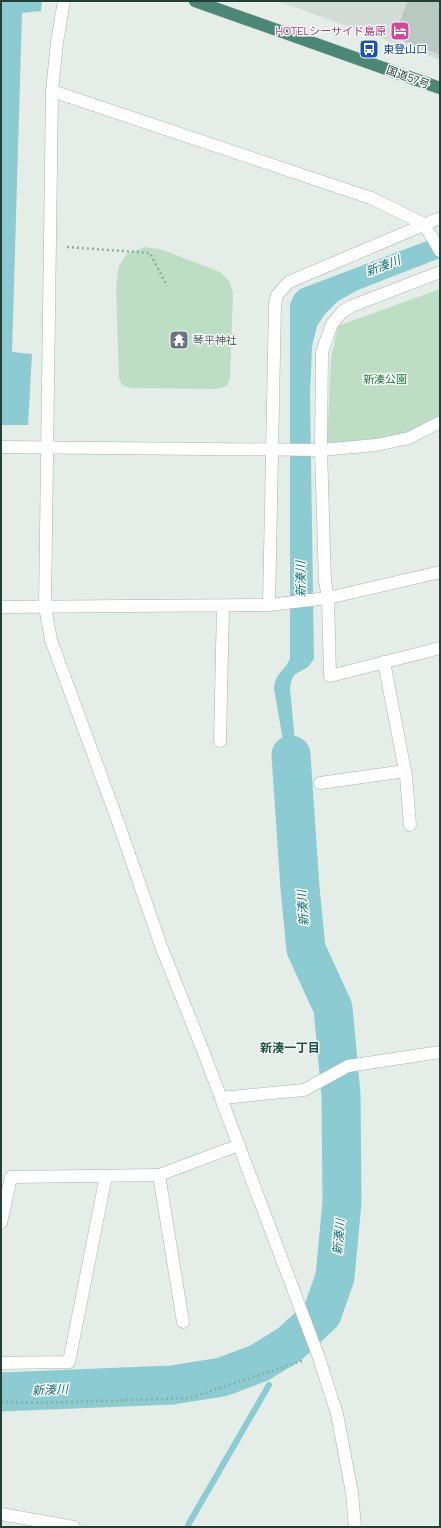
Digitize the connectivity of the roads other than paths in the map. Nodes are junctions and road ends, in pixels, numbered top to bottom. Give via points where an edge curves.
1 (64, 1) edge
2 (195, 1) edge
3 (440, 88) edge
4 (52, 91) junction
5 (440, 218) edge
6 (426, 227) junction
7 (440, 251) edge
8 (440, 272) edge
9 (440, 422) edge
10 (1, 447) edge
11 (48, 448) junction
12 (275, 450) junction
13 (318, 450) junction
14 (440, 572) edge
15 (325, 599) junction
16 (274, 605) junction
17 (223, 606) junction
18 (1, 607) edge
19 (45, 607) junction
20 (440, 648) edge
21 (384, 662) junction
22 (220, 741) dead end
23 (405, 771) junction
24 (320, 783) dead end
25 (410, 824) dead end
26 (440, 1052) edge
27 (221, 1098) junction
28 (238, 1145) junction
29 (159, 1175) junction
30 (106, 1176) junction
31 (1, 1223) edge
32 (184, 1322) dead end
33 (1, 1363) edge
34 (1, 1514) edge
35 (74, 1527) edge
36 (355, 1527) edge

1 - 4 street
2 - 3 highway, 国道57号
4 - 6 street via 371,198
4 - 11 street
5 - 6 street
6 - 7 street
6 - 12 street via 289,282 277,295
8 - 13 street via 352,306 342,312 332,324 322,352
9 - 13 street via 409,438 376,445
10 - 11 street
11 - 12 street
11 - 19 street
12 - 13 street
12 - 16 street
13 - 15 street
14 - 15 street
15 - 16 street
15 - 21 street via 330,676
16 - 17 street
17 - 19 street
17 - 22 street
18 - 19 street
19 - 27 street via 51,640 161,946
20 - 21 street
21 - 23 street
23 - 24 street
23 - 25 street
26 - 27 street via 348,1066 304,1090
27 - 28 street
28 - 29 street
28 - 36 street via 318,1355 337,1414 352,1493
29 - 30 street
29 - 32 street
30 - 31 street via 11,1177
30 - 33 street via 69,1362
34 - 35 street

